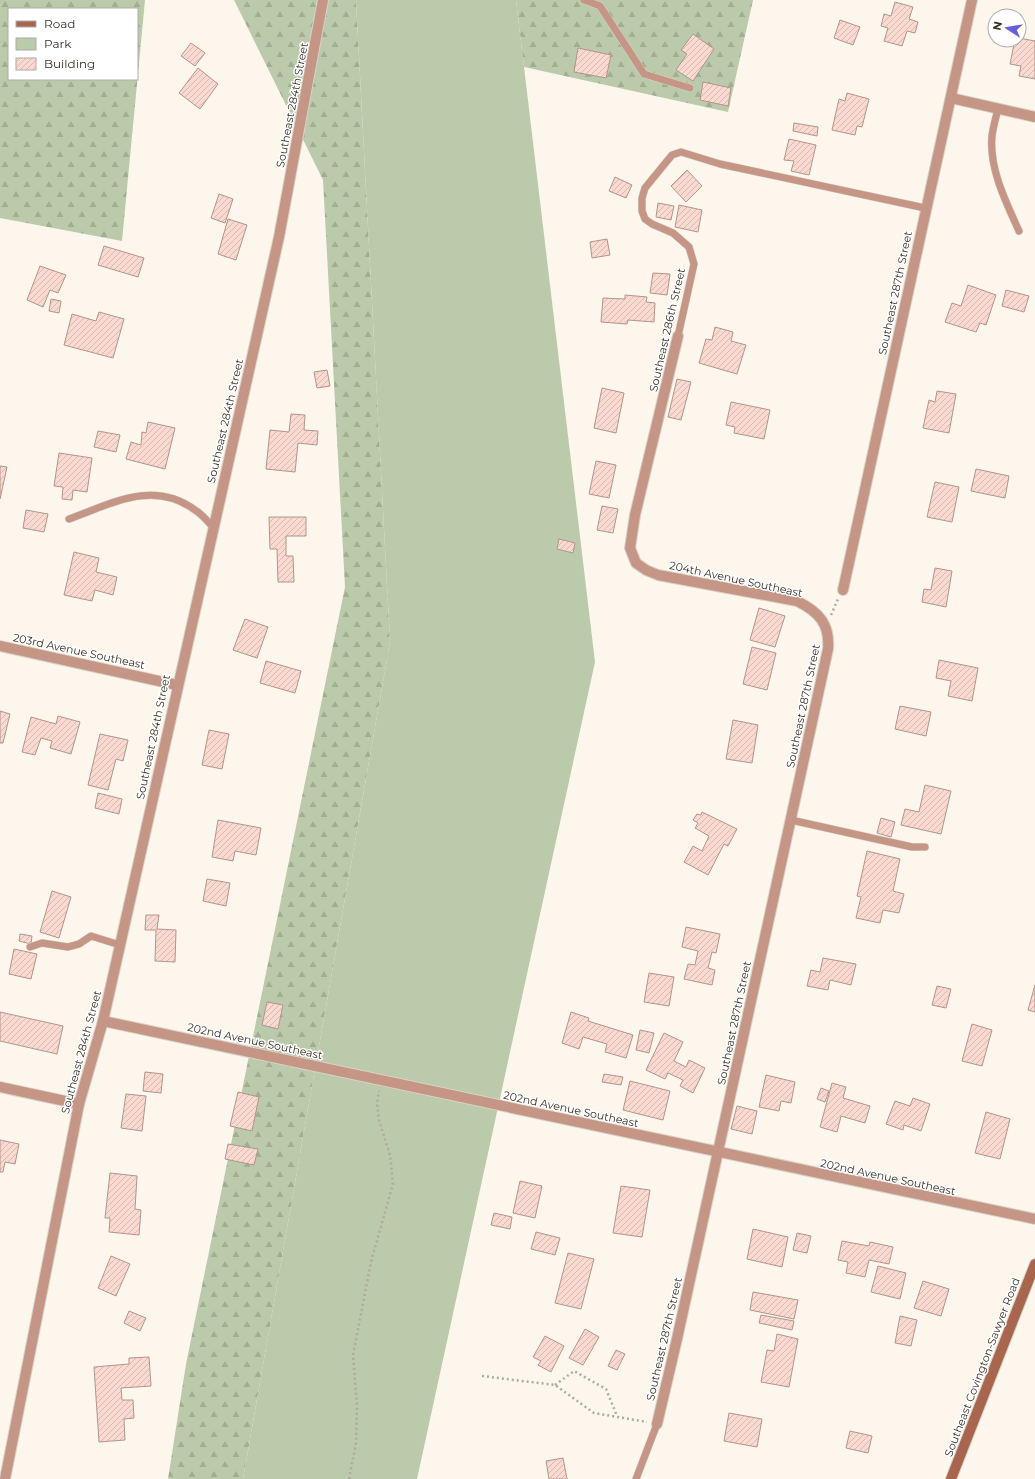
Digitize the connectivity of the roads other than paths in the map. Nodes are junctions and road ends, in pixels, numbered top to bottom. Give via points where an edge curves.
1 (323, 0) edge
2 (584, 0) edge
3 (972, 0) edge
4 (690, 88) dead end
5 (951, 98) junction
6 (998, 108) junction
7 (1035, 117) edge
8 (925, 208) junction
9 (1019, 231) dead end
10 (678, 336) joint
11 (69, 519) dead end
12 (213, 527) junction
13 (636, 562) joint
14 (843, 590) road end
15 (826, 626) joint
16 (0, 646) edge
17 (177, 685) junction
18 (791, 820) junction
19 (925, 847) dead end
20 (120, 945) junction
21 (30, 947) dead end
22 (103, 1021) junction
23 (0, 1087) edge
24 (79, 1104) junction
25 (718, 1153) junction
26 (1035, 1220) edge
27 (1035, 1264) edge
28 (657, 1424) joint
29 (5, 1479) edge
30 (636, 1479) edge
31 (951, 1479) edge

1 - 12 street, Southeast 284th Street via 279,237
2 - 4 lane via 600,6 644,74
3 - 5 street, Southeast 287th Street
5 - 6 street
5 - 8 street, Southeast 287th Street
6 - 7 street
6 - 9 lane via 992,136 993,162 1003,195
8 - 10 lane, Southeast 286th Street via 720,164 681,152 672,156 645,188 642,211 645,219 673,233 689,247 694,264
8 - 14 street, Southeast 287th Street
10 - 13 street, Southeast 286th Street via 635,515 630,548
11 - 12 lane via 132,497 164,495 196,510
12 - 17 street, Southeast 284th Street
13 - 15 street, 204th Avenue Southeast via 658,575 797,601 810,608
15 - 18 street, Southeast 287th Street via 829,636 828,648
16 - 17 street, 203rd Avenue Southeast
17 - 20 street, Southeast 284th Street
18 - 19 lane via 912,847
18 - 25 street, Southeast 287th Street
20 - 21 lane via 91,936 79,944 68,947 42,943
20 - 22 street, Southeast 284th Street
22 - 24 street, Southeast 284th Street
22 - 25 street, 202nd Avenue Southeast
23 - 24 street
24 - 29 street, Southeast 284th Street
25 - 26 street, 202nd Avenue Southeast
25 - 28 street, Southeast 287th Street
27 - 31 street, Southeast Covington-Sawyer Road
28 - 30 lane

